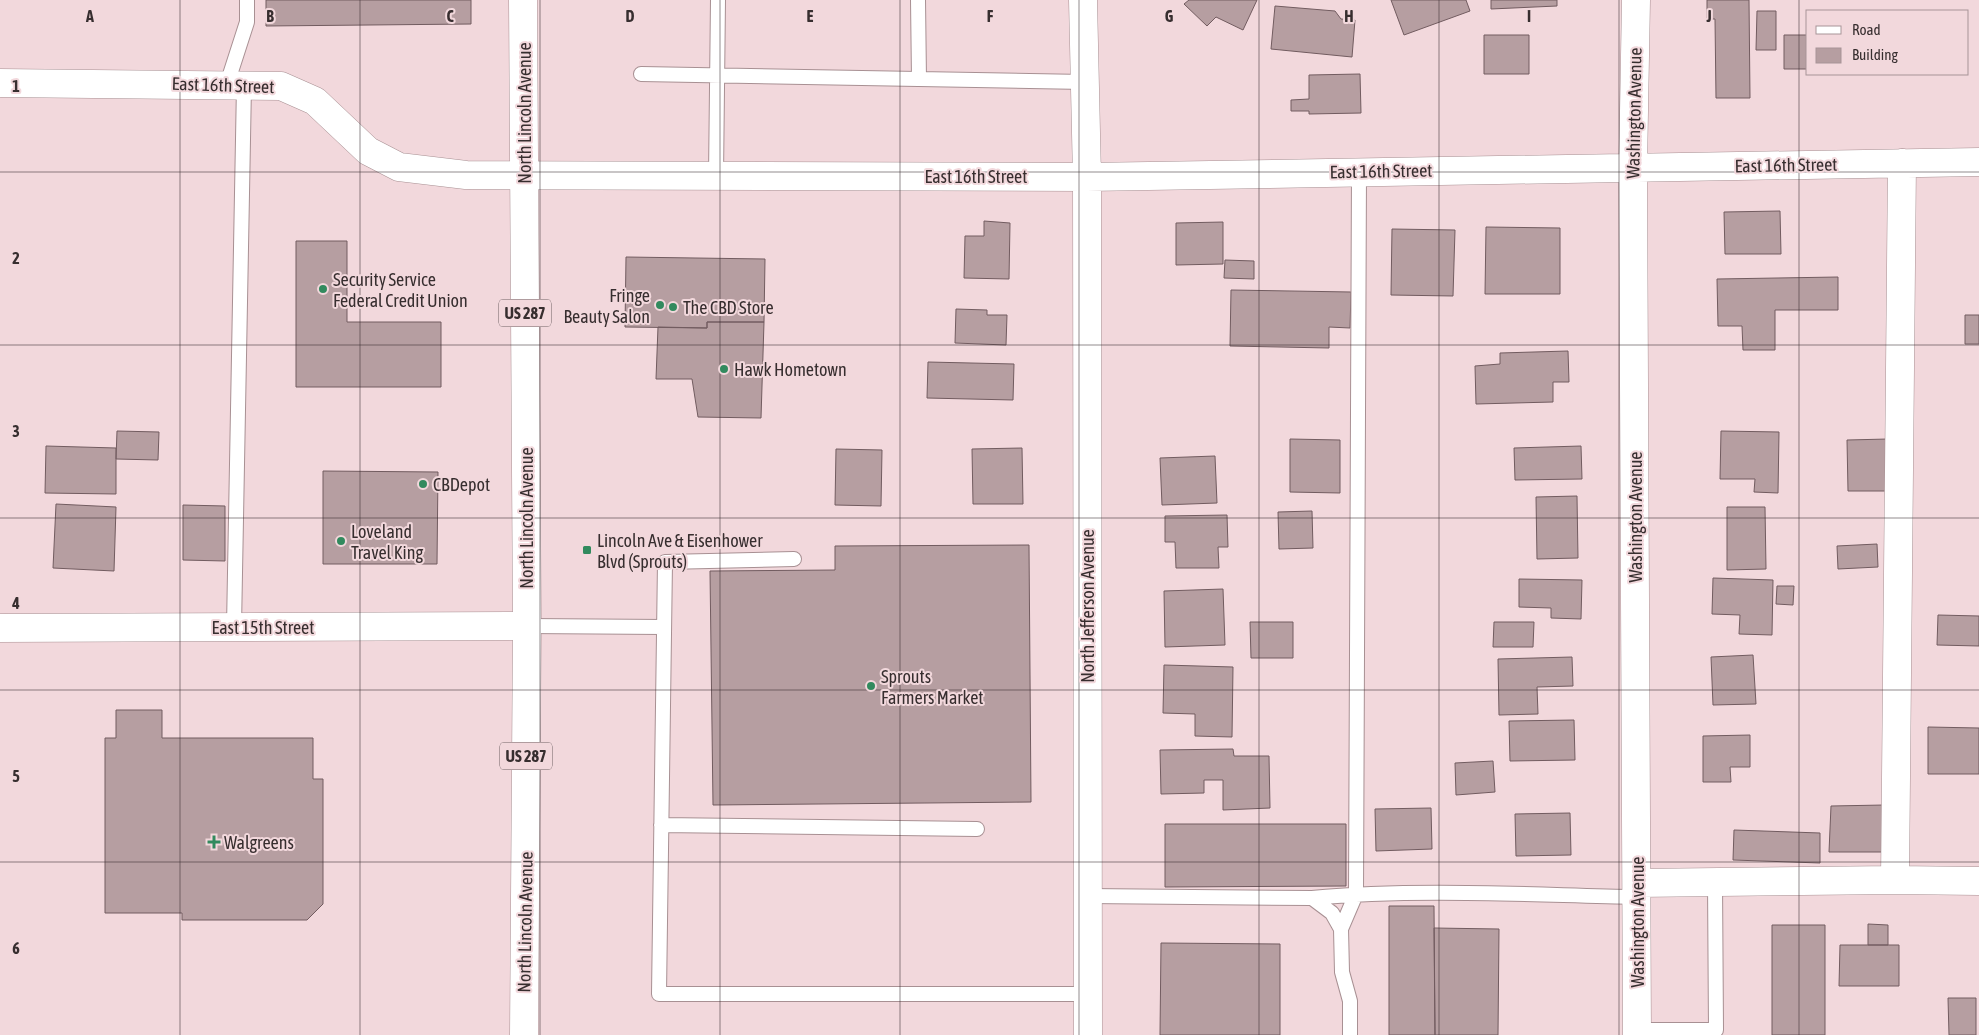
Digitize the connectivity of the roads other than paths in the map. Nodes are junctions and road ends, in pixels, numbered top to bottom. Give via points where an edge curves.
1 (247, 0) edge
2 (523, 0) edge
3 (718, 0) edge
4 (918, 0) edge
5 (1083, 0) edge
6 (1636, 0) edge
7 (640, 74) dead end
8 (717, 75) junction
9 (919, 79) junction
10 (1085, 82) junction
11 (0, 83) edge
12 (235, 84) junction
13 (1979, 162) edge
14 (1902, 163) junction
15 (1633, 167) junction
16 (1359, 172) junction
17 (524, 176) junction
18 (716, 176) junction
19 (1087, 177) junction
20 (794, 559) dead end
21 (527, 626) junction
22 (234, 627) junction
23 (664, 627) junction
24 (0, 628) edge
25 (661, 825) junction
26 (977, 829) dead end
27 (1895, 880) junction
28 (1979, 881) edge
29 (1715, 882) junction
30 (1637, 890) junction
31 (1356, 894) junction
32 (1088, 896) junction
33 (1312, 898) junction
34 (1341, 929) junction
35 (1088, 994) junction
36 (1637, 1033) edge
37 (524, 1035) edge
38 (1088, 1035) edge
39 (1350, 1035) edge

1 - 12 lane via 247,22
2 - 17 main road, North Lincoln Avenue / US 287
3 - 8 lane
4 - 9 lane
5 - 10 main road, North Jefferson Avenue
6 - 15 main road, Washington Avenue
7 - 8 lane
8 - 9 lane
8 - 18 lane
9 - 10 lane
10 - 19 main road, North Jefferson Avenue
11 - 12 main road, East 16th Street
12 - 17 main road, East 16th Street via 281,86 315,101 368,150 399,167 454,174
12 - 22 lane
13 - 14 main road, East 16th Street
14 - 15 main road, East 16th Street
14 - 27 main road
15 - 16 main road, East 16th Street
15 - 30 main road, Washington Avenue
16 - 19 main road, East 16th Street
16 - 31 lane
17 - 18 main road, East 16th Street
17 - 21 main road, North Lincoln Avenue / US 287
18 - 19 main road, East 16th Street
19 - 32 main road, North Jefferson Avenue
20 - 23 lane via 665,562
21 - 22 main road, East 15th Street
21 - 23 lane
21 - 37 main road, North Lincoln Avenue / US 287
22 - 24 main road, East 15th Street
23 - 25 lane
25 - 26 lane
25 - 35 lane via 659,994
27 - 28 main road
27 - 29 main road
29 - 30 main road
29 - 36 lane via 1716,1030
30 - 31 lane
30 - 36 main road, Washington Avenue
31 - 33 lane
31 - 34 lane
32 - 33 lane
32 - 35 main road, North Jefferson Avenue
33 - 34 lane via 1332,913
34 - 39 lane via 1342,972 1350,1001
35 - 38 main road, North Jefferson Avenue

